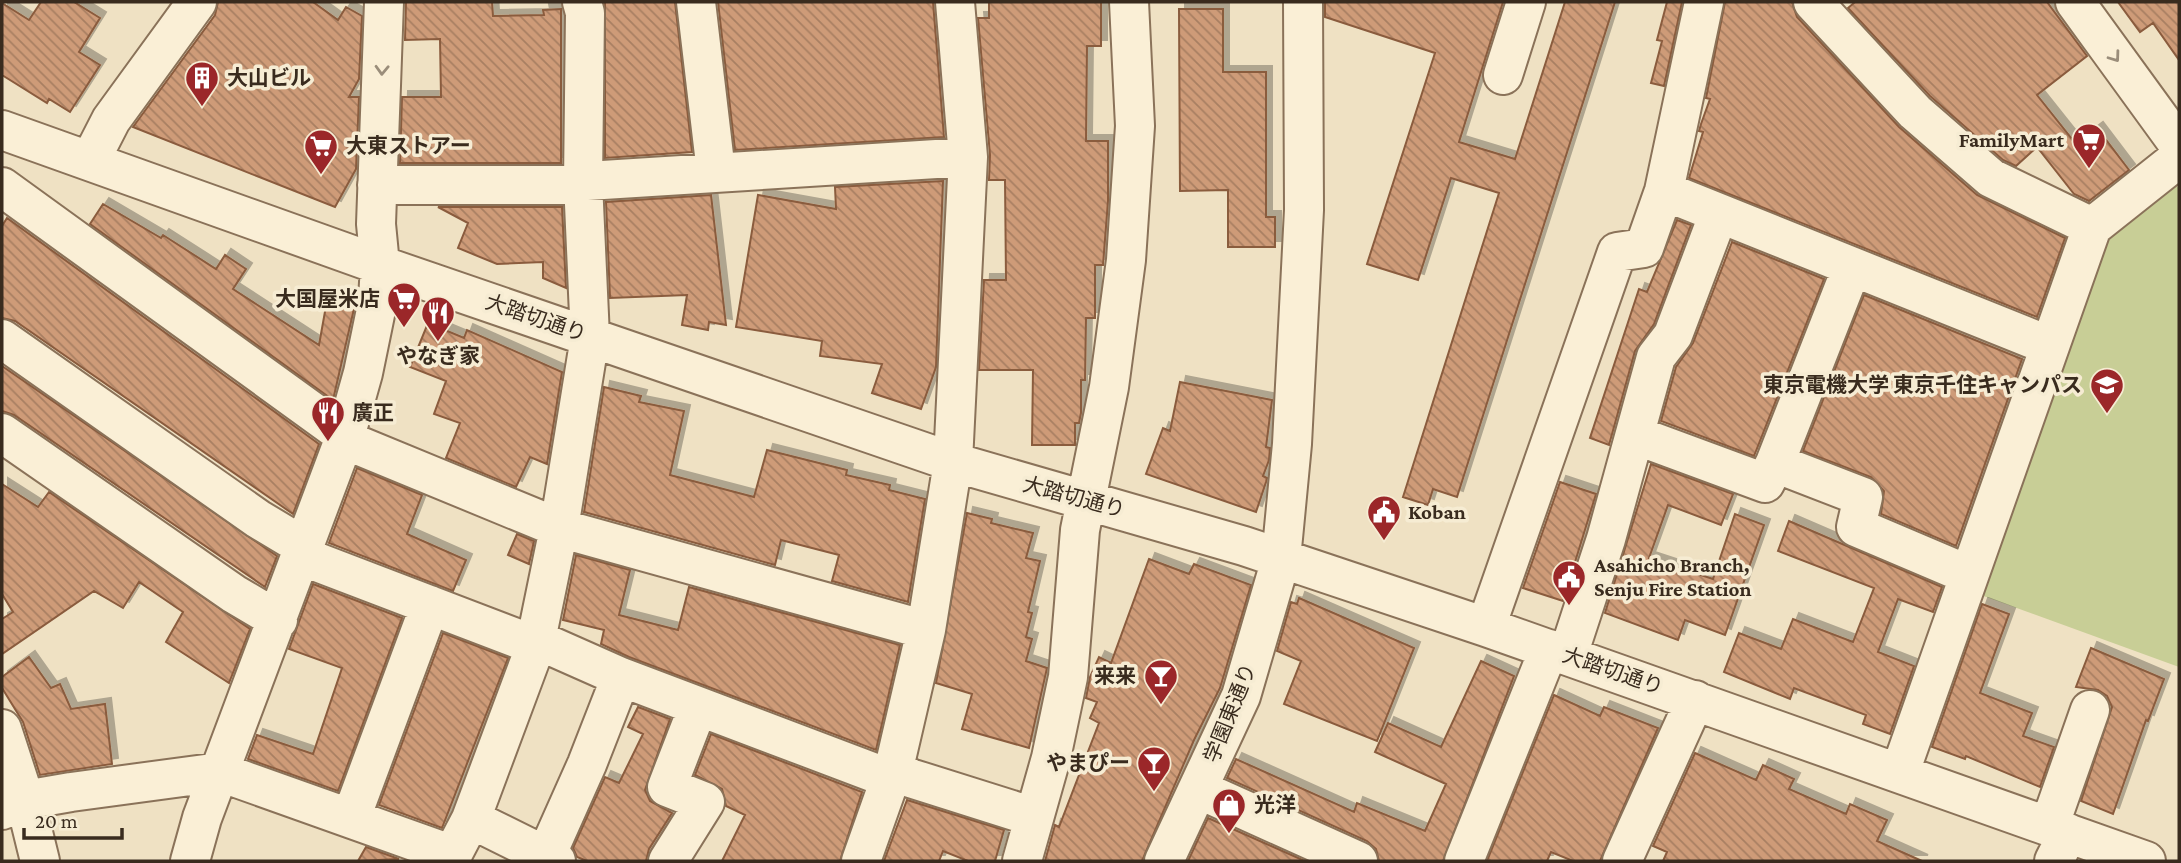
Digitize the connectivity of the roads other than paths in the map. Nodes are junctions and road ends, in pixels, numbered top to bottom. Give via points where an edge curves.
1 (197, 2) edge
2 (384, 2) edge
3 (582, 2) edge
4 (696, 2) edge
5 (955, 2) edge
6 (1129, 2) edge
7 (1303, 2) edge
8 (1526, 2) edge
9 (1704, 2) edge
10 (1813, 2) edge
11 (2076, 2) edge
12 (1503, 75) dead end
13 (10, 133) edge
14 (2178, 146) edge
15 (968, 157) junction
16 (90, 161) junction
17 (716, 172) junction
18 (2, 181) edge
19 (583, 182) junction
20 (377, 185) junction
21 (2, 187) edge
22 (1664, 191) junction
23 (1719, 214) junction
24 (2092, 227) junction
25 (380, 265) junction
26 (1852, 267) junction
27 (590, 337) junction
28 (2, 339) edge
29 (2050, 346) junction
30 (2, 433) edge
31 (1634, 435) junction
32 (345, 438) junction
33 (953, 462) junction
34 (1775, 463) junction
35 (1085, 498) junction
36 (559, 528) junction
37 (304, 553) junction
38 (1281, 559) junction
39 (1969, 575) junction
40 (430, 605) junction
41 (278, 620) junction
42 (1486, 627) junction
43 (926, 630) junction
44 (535, 641) junction
45 (1559, 652) junction
46 (621, 677) junction
47 (1695, 700) junction
48 (698, 707) junction
49 (2090, 710) dead end
50 (2, 729) edge
51 (220, 772) junction
52 (1900, 772) junction
53 (891, 773) junction
54 (1198, 789) junction
55 (13, 805) edge
56 (1034, 817) junction
57 (351, 818) junction
58 (471, 819) junction
59 (2057, 840) edge
60 (451, 858) edge
61 (551, 859) edge
62 (40, 861) edge
63 (190, 861) edge
64 (668, 861) edge
65 (861, 861) edge
66 (1022, 861) edge
67 (1164, 861) edge
68 (1358, 861) edge
69 (1464, 861) edge
70 (1622, 861) edge
71 (2146, 861) edge

1 - 16 street via 110,120
2 -> 20 street
3 - 19 street
4 - 17 street
5 - 15 street
6 - 35 street via 1135,126 1126,260 1110,387
7 - 38 street, 学園東通り via 1304,210
8 - 12 street
9 - 22 street
10 - 24 street via 1915,112 1992,178
11 -> 14 street
13 - 16 street, 大踏切通り
13 - 18 street
14 - 24 street
15 - 17 street
15 - 33 street
16 - 25 street, 大踏切通り
17 - 19 street
19 - 20 street
19 - 27 street
20 - 25 street
21 - 32 street
22 - 23 street
22 - 42 street via 1644,248 1617,252
23 - 26 street
23 - 31 street via 1673,335 1656,357
24 - 29 street
25 - 27 street, 大踏切通り
25 - 32 street via 378,300
26 - 29 street
26 - 34 street
27 - 33 street, 大踏切通り
27 - 36 street
28 - 37 street via 298,543
29 - 39 street
30 - 41 street
31 - 34 street via 1765,483
31 - 45 street
32 - 36 street
32 - 37 street
33 - 35 street, 大踏切通り
33 - 43 street
34 - 39 street via 1864,498 1856,527
35 - 38 street, 大踏切通り
35 - 56 street via 1068,677
36 - 43 street
36 - 44 street
37 - 40 street via 309,559
37 - 41 street
38 - 42 street, 大踏切通り
38 - 54 street, 学園東通り via 1241,696
39 - 52 street
40 - 44 street via 529,643
40 - 57 street
41 - 51 street
42 - 45 street, 大踏切通り
43 - 53 street
44 - 46 street
44 - 58 street
45 - 47 street, 大踏切通り
45 - 69 street
46 - 48 street
46 - 61 street
47 - 52 street, 大踏切通り
47 - 70 street
48 - 53 street
48 - 64 street via 667,787 705,802
49 - 59 street
50 - 55 street
51 - 55 street
51 - 57 street
51 - 63 street
52 - 59 street, 大踏切通り
53 - 56 street
53 - 65 street
54 - 67 street, 学園東通り
54 - 68 street
55 - 62 street
56 - 66 street
57 - 60 street
58 - 60 street
58 - 61 street
59 - 71 street, 大踏切通り

